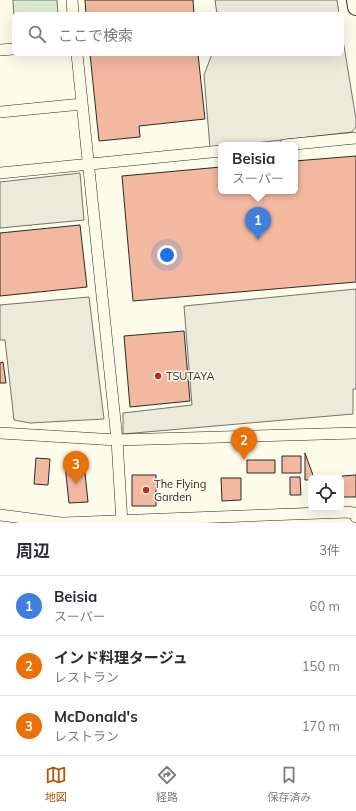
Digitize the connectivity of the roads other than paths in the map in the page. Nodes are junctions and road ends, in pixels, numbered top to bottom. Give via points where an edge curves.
1 (72, 0) edge
2 (355, 0) edge
3 (356, 7) edge
4 (74, 12) edge
5 (12, 49) edge
6 (0, 50) edge
7 (77, 56) edge
8 (82, 104) junction
9 (0, 112) edge
10 (356, 138) edge
11 (298, 144) edge
12 (218, 151) edge
13 (88, 164) junction
14 (0, 173) edge
15 (0, 433) edge
16 (356, 433) edge
17 (116, 440) junction
18 (0, 515) edge
19 (356, 517) edge
20 (122, 522) edge
21 (62, 523) edge

1 - 4 street
2 - 3 highway
5 - 6 street
7 - 8 street
8 - 9 street
8 - 13 street
10 - 11 street
12 - 13 street
13 - 14 street
13 - 17 street
15 - 17 street
16 - 17 street
17 - 20 street
18 - 21 street
19 - 20 street via 354,513 347,512
20 - 21 street

